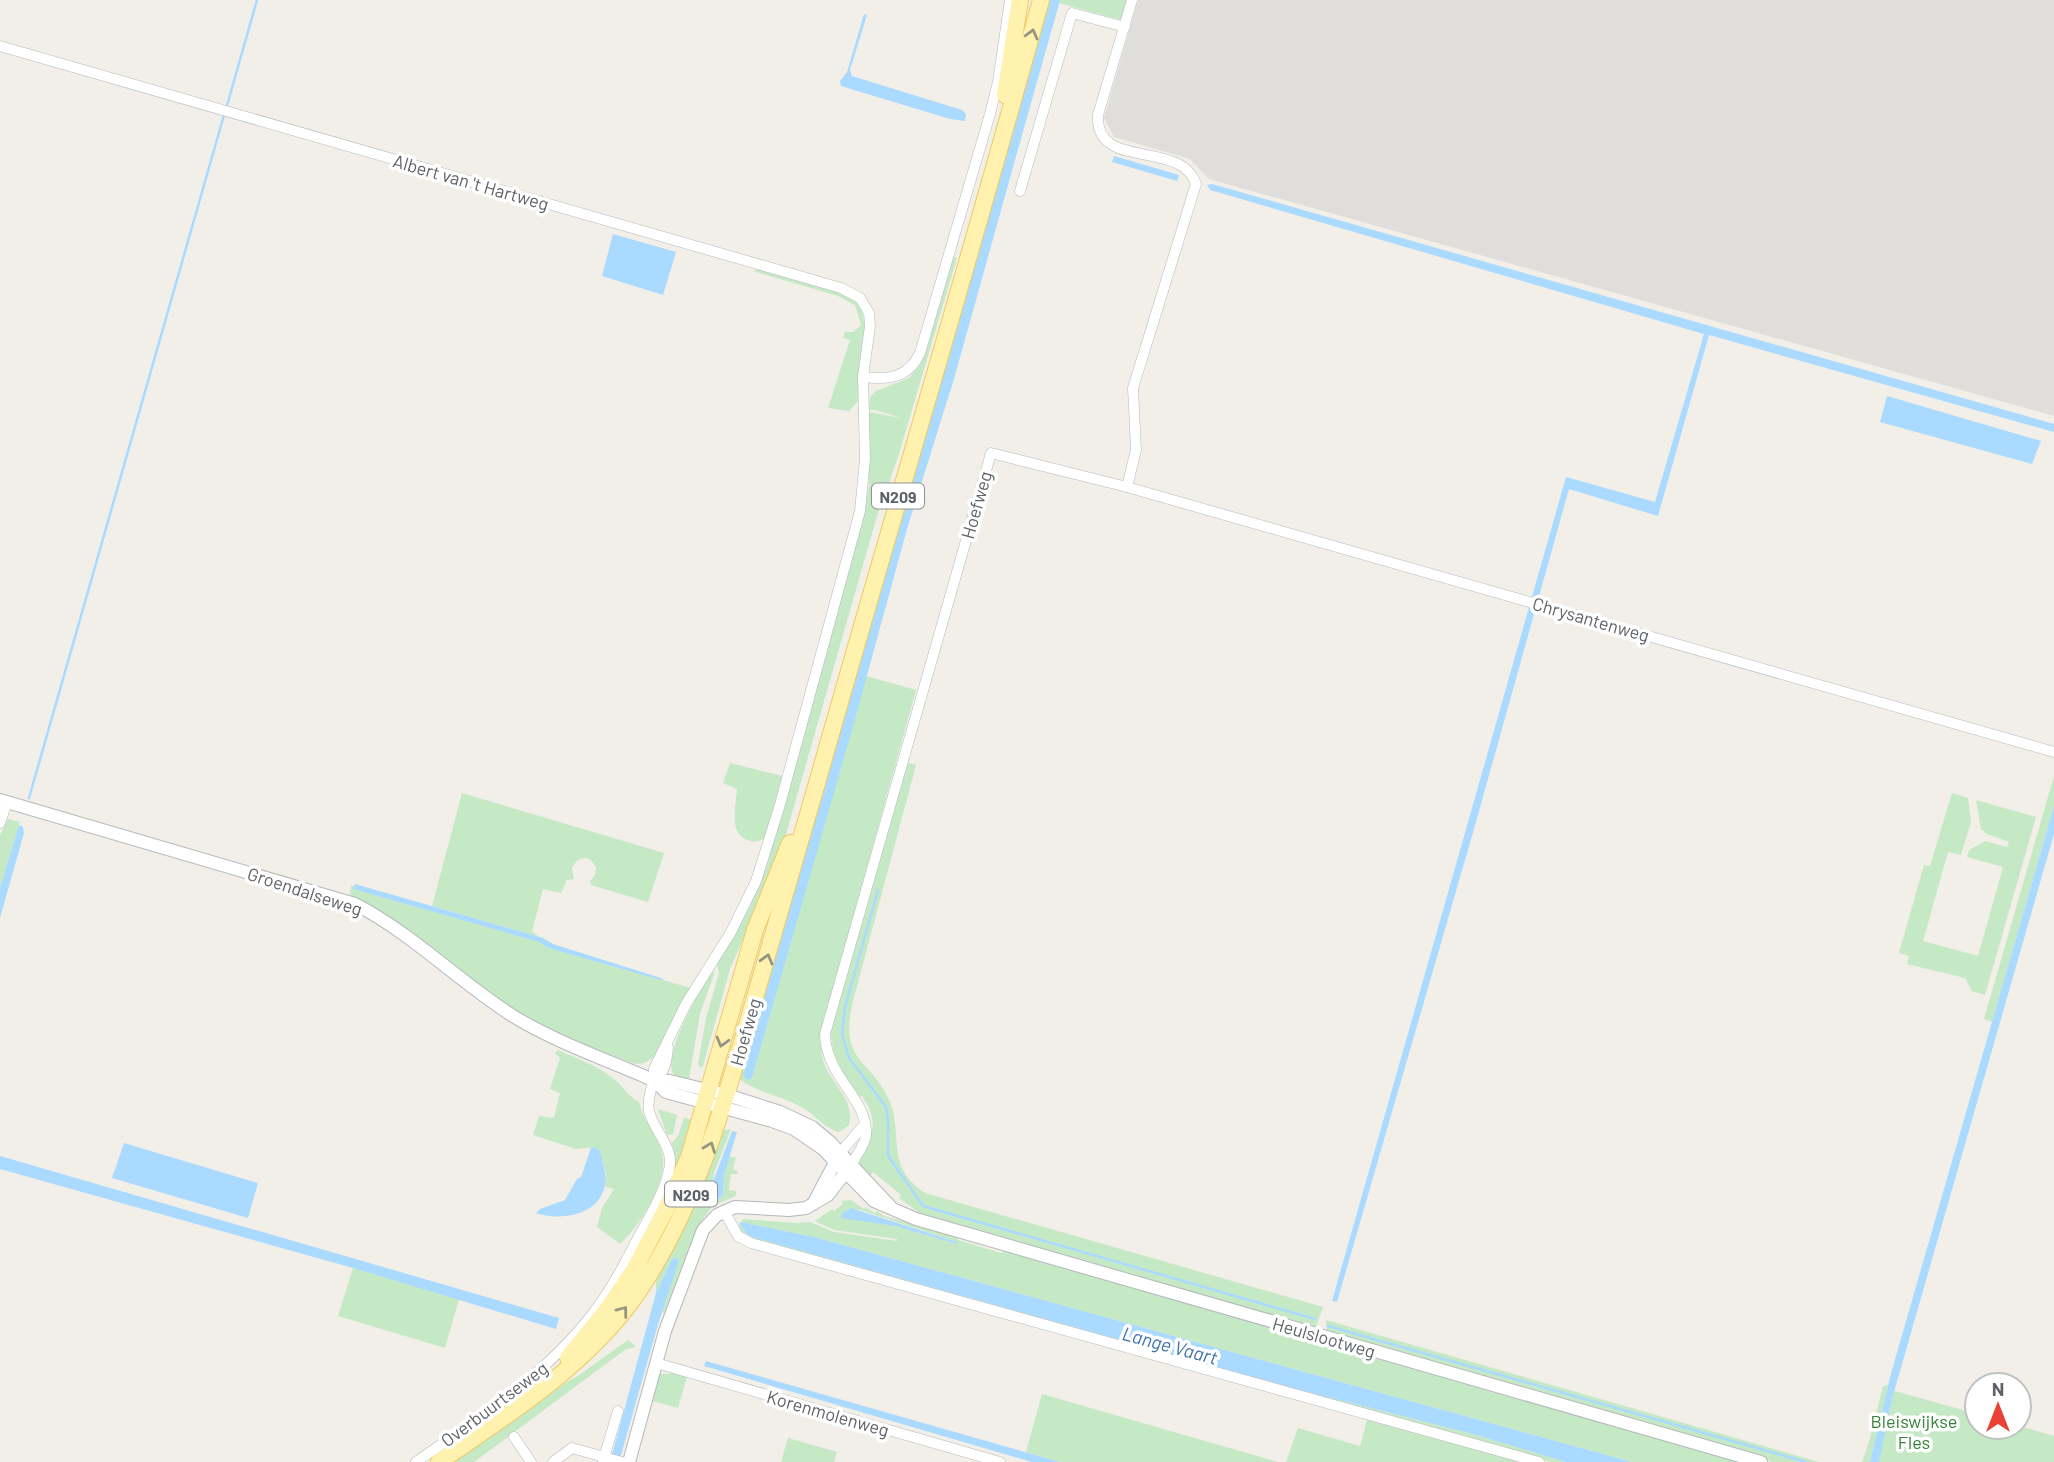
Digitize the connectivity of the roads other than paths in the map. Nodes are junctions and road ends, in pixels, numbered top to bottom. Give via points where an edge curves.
1 (1010, 0) edge
2 (1020, 0) edge
3 (1041, 0) edge
4 (1132, 0) edge
5 (1125, 27) junction
6 (0, 46) edge
7 (1020, 191) dead end
8 (863, 377) junction
9 (1127, 487) junction
10 (2054, 752) edge
11 (3, 801) edge
12 (0, 823) edge
13 (655, 1082) junction
14 (706, 1097) junction
15 (725, 1102) junction
16 (864, 1125) junction
17 (838, 1157) junction
18 (849, 1169) junction
19 (813, 1204) junction
20 (724, 1211) junction
21 (656, 1363) junction
22 (538, 1390) junction
23 (618, 1410) dead end
24 (514, 1437) dead end
25 (606, 1459) edge
26 (416, 1462) edge
27 (439, 1462) edge
28 (531, 1462) edge
29 (552, 1462) edge
30 (622, 1462) edge
31 (629, 1462) edge
32 (1000, 1462) edge
33 (1539, 1462) edge
34 (1761, 1462) edge

1 - 8 street via 990,114 920,353 903,374 889,379
2 -> 14 main road, Hoefweg / N209 via 1004,107 796,825 755,930
15 -> 3 main road, Hoefweg / N209
4 - 5 street
5 - 7 street via 1072,13
5 - 9 street via 1098,115 1101,137 1111,145 1181,164 1196,184 1133,388 1136,450
6 - 8 street, Albert van 't Hartweg via 853,292 869,313
8 - 13 street via 865,459 860,512 767,849 741,913 686,1004
9 - 10 street, Chrysantenweg
9 - 16 street, Hoefweg via 991,453 825,1034 832,1067 860,1109
11 - 12 street
11 - 13 street, Groendalseweg via 355,904 382,918 513,1016
13 - 14 street, Groendalseweg via 670,1081
13 - 26 street, Overbuurtseweg via 649,1111 665,1141 670,1168 661,1194 606,1295 550,1362 524,1385
14 - 15 street, Groendalseweg
14 - 22 main road, Overbuurtseweg / N209 via 689,1157 634,1270 589,1333
15 - 17 street, Heulslootweg via 780,1112 812,1127
22 -> 15 main road, Overbuurtseweg / N209 via 579,1360 636,1295 700,1174
16 - 17 street
16 - 18 street via 864,1140
17 - 18 street, Heulslootweg
17 - 19 street
18 - 19 street via 828,1195
18 - 34 street, Heulslootweg via 874,1201 916,1219
19 - 20 street via 797,1211 742,1206
20 - 21 street via 698,1239
20 - 33 street via 738,1236 751,1244
21 - 31 street
21 - 32 street, Korenmolenweg
22 - 27 main road, Overbuurtseweg / N209
23 - 25 street
24 - 28 street
25 - 29 street via 572,1448
25 - 30 street

